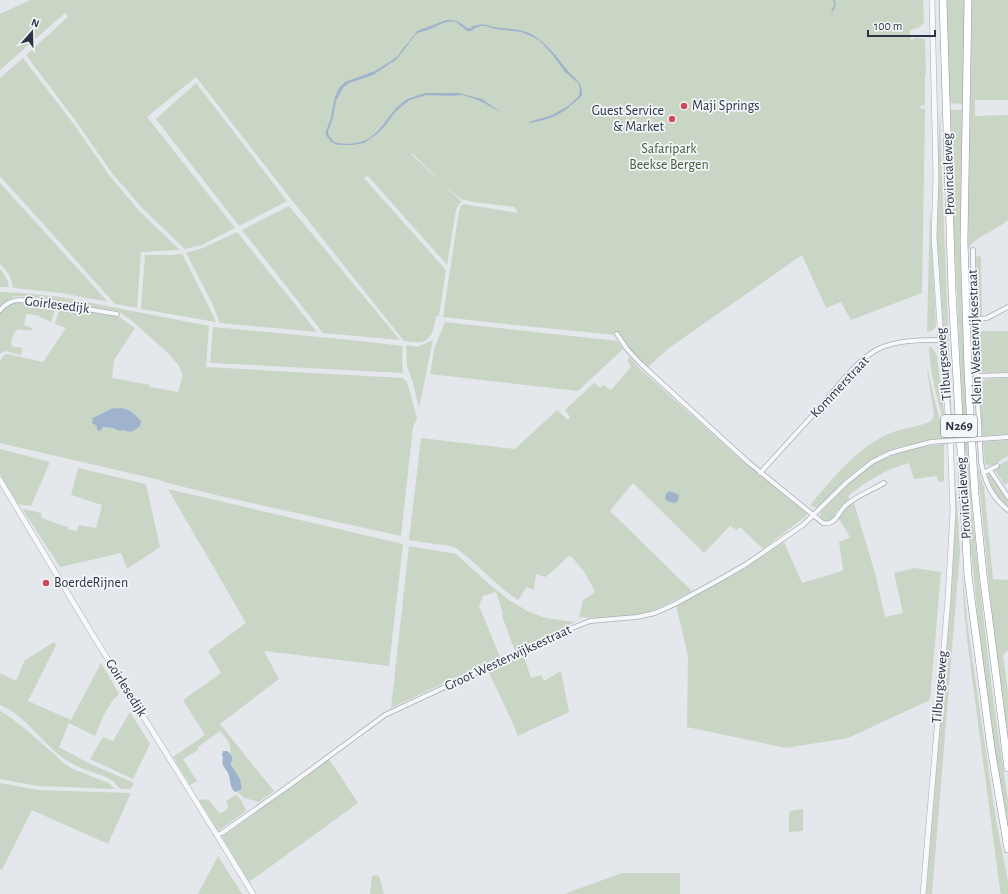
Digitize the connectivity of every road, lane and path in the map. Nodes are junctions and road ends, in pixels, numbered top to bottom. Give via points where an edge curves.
1 (932, 0) edge
2 (943, 0) edge
3 (968, 0) edge
4 (973, 250) dead end
5 (1008, 307) edge
6 (0, 310) edge
7 (117, 314) dead end
8 (974, 320) junction
9 (617, 334) dead end
10 (941, 340) junction
11 (1008, 375) edge
12 (976, 376) junction
13 (1008, 437) edge
14 (997, 466) dead end
15 (990, 470) junction
16 (760, 473) junction
17 (983, 474) junction
18 (0, 480) edge
19 (884, 483) dead end
20 (1008, 497) edge
21 (1008, 510) edge
22 (814, 515) junction
23 (1008, 768) edge
24 (217, 835) junction
25 (1008, 849) edge
26 (253, 894) edge
27 (922, 894) edge

1 - 10 street, Tilburgseweg via 936,177 934,237
2 - 25 highway, Provincialeweg / N269 via 952,292 968,576
3 - 23 highway, Provincialeweg / N269 via 964,241 970,400 976,509
4 - 8 street, Klein Westerwijksestraat
5 - 8 street via 987,318
6 - 7 street, Goirlesedijk via 10,302 20,300
8 - 12 street, Klein Westerwijksestraat
9 - 16 street via 627,349 650,373
10 - 16 street, Kommerstraat via 895,343 872,352 857,365
10 - 27 street, Tilburgseweg via 950,434 953,511
11 - 12 street
12 - 17 street, Klein Westerwijksestraat
13 - 22 street, Groot Westerwijksestraat, bridge via 930,442 890,453 872,462 847,482
14 - 15 street
15 - 17 street
15 - 20 street
16 - 22 street
17 - 21 street, Klein Westerwijksestraat via 996,500
18 - 24 street, Goirlesedijk
19 - 22 street via 845,506 832,523 824,523
22 - 24 street, Groot Westerwijksestraat via 745,565 655,613 637,618 590,621 385,715
24 - 26 street, Goirlesedijk

